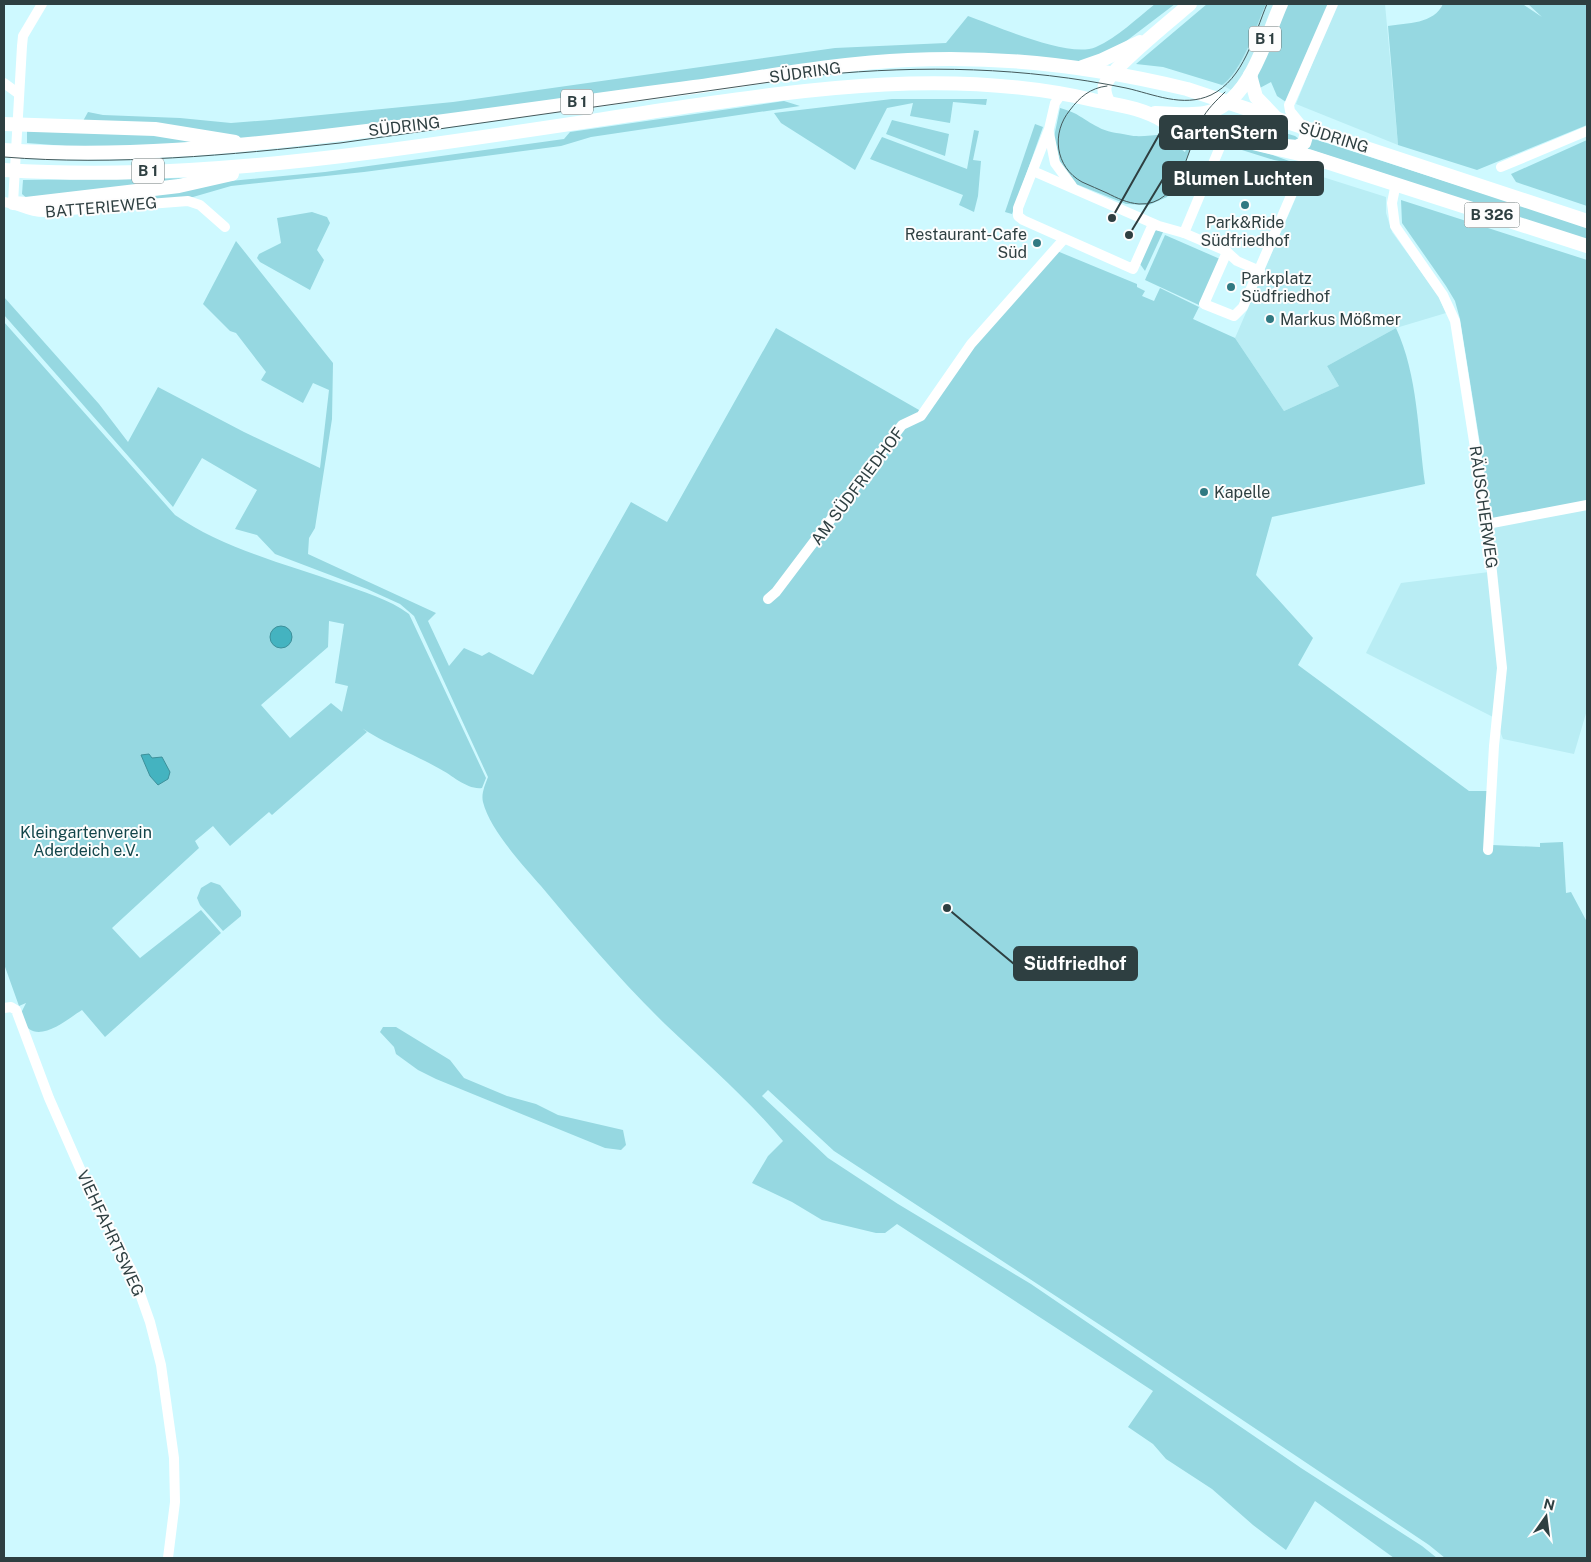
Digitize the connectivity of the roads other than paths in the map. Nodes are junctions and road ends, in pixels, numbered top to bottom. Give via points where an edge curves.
1 (42, 4) edge
2 (1190, 4) edge
3 (1281, 4) edge
4 (1333, 4) edge
5 (1154, 34) junction
6 (1077, 68) junction
7 (1113, 74) junction
8 (1250, 75) junction
9 (4, 83) edge
10 (1062, 93) junction
11 (19, 94) junction
12 (1109, 103) junction
13 (1228, 103) junction
14 (1150, 112) junction
15 (1278, 120) junction
16 (11, 124) edge
17 (1303, 127) junction
18 (1049, 129) junction
19 (1587, 131) edge
20 (1225, 135) junction
21 (1343, 140) joint
22 (253, 145) junction
23 (1272, 146) junction
24 (12, 151) edge
25 (1308, 156) junction
26 (274, 164) junction
27 (1500, 167) dead end
28 (11, 170) edge
29 (1033, 171) junction
30 (1396, 184) junction
31 (1075, 189) junction
32 (8, 203) edge
33 (1587, 221) edge
34 (1153, 224) junction
35 (225, 227) dead end
36 (1184, 233) junction
37 (1064, 238) junction
38 (1587, 246) edge
39 (1227, 252) junction
40 (1260, 271) junction
41 (1587, 504) edge
42 (1487, 524) junction
43 (768, 599) dead end
44 (1488, 850) dead end
45 (9, 1008) edge
46 (168, 1558) edge

1 - 11 street via 23,36
2 - 5 main road, B 1
3 - 8 main road, B 1
4 - 17 street via 1290,105 1290,111
5 - 6 main road, B 1 via 1102,60
5 - 7 main road, B 1
6 - 7 main road, SÜDRING / B 1
6 - 22 main road, SÜDRING / B 1 via 973,59 873,62 408,127
7 - 12 main road, B 1 via 1104,88
7 - 13 main road, SÜDRING / B 1 via 1187,90
8 - 13 main road, B 1
8 - 15 main road, B 1 via 1256,97
9 - 11 street
10 - 12 main road, SÜDRING / B 1
10 - 18 street via 1055,103
10 - 26 main road, SÜDRING / B 1 via 1014,86 942,82 799,90
11 - 16 street
12 - 14 main road, SÜDRING / B 1
13 - 14 main road, B 1 via 1206,113
13 - 15 main road, SÜDRING / B 1
14 - 20 main road, SÜDRING / B 326 via 1165,122
15 - 17 main road, SÜDRING / B 1
15 - 20 main road via 1242,122 1232,126
16 - 22 main road via 155,129
16 - 32 street
17 - 21 main road, SÜDRING / B 1
17 - 23 main road via 1306,133 1304,143
18 - 29 street
18 - 31 street via 1055,163
19 - 27 street
20 - 23 main road, SÜDRING / B 326
20 - 36 street
21 - 33 main road, SÜDRING / B 326
22 - 24 main road, SÜDRING / B 1 via 145,153
23 - 25 main road, SÜDRING / B 326
25 - 30 main road, SÜDRING / B 326
25 - 40 street
26 - 28 main road, SÜDRING / B 1 via 146,171
26 - 32 main road via 179,186 26,204
29 - 31 street
29 - 37 street via 1018,208 1018,216
30 - 38 main road, SÜDRING / B 326
30 - 42 street, RÄUSCHERWEG via 1392,203 1395,226 1443,295 1455,321
31 - 34 street
32 - 35 street, BATTERIEWEG via 38,212 188,201 200,205
34 - 36 street
34 - 37 street via 1133,269
36 - 39 street
37 - 43 street, AM SÜDFRIEDHOF via 971,344 926,410 902,425 812,547
39 - 40 street via 1233,259
39 - 40 street via 1204,304 1227,314 1238,314
41 - 42 street
42 - 44 street, RÄUSCHERWEG via 1502,668
45 - 46 street, VIEHFAHRTSWEG via 92,1196 128,1262 150,1322 161,1365 174,1458 175,1502

